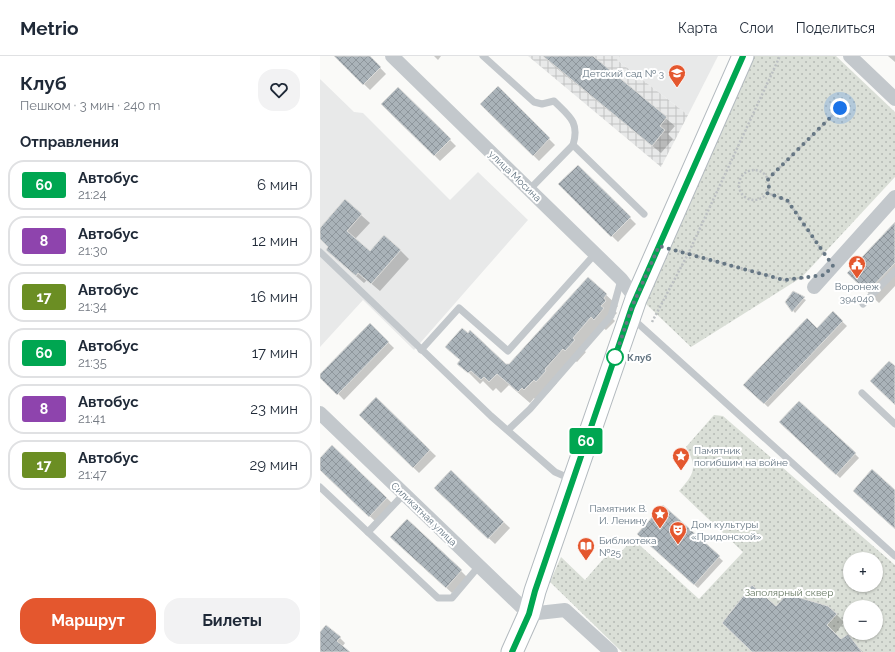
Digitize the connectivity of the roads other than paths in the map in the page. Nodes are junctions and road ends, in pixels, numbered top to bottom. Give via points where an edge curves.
1 (392, 56) edge
2 (483, 56) edge
3 (743, 56) edge
4 (850, 56) edge
5 (895, 99) edge
6 (573, 145) junction
7 (529, 190) junction
8 (895, 198) edge
9 (644, 214) dead end
10 (320, 252) edge
11 (595, 254) junction
12 (895, 271) edge
13 (621, 279) junction
14 (814, 287) dead end
15 (863, 304) dead end
16 (632, 307) junction
17 (421, 350) junction
18 (862, 393) dead end
19 (320, 413) edge
20 (895, 424) edge
21 (508, 430) junction
22 (573, 480) junction
23 (320, 487) edge
24 (404, 494) junction
25 (368, 532) junction
26 (895, 556) edge
27 (479, 566) junction
28 (529, 614) junction
29 (512, 652) edge
30 (611, 652) edge

1 - 7 street, улица Мосина
2 - 6 lane via 534,102 542,104 554,101 573,119 576,135
3 - 16 street
4 - 5 street
6 - 7 lane
6 - 9 lane
7 - 11 street, улица Мосина
8 - 14 street
10 - 17 lane
11 - 13 street, улица Мосина
11 - 17 lane via 508,351 459,308
12 - 15 lane
13 - 16 street, улица Мосина
13 - 21 lane via 611,316 530,409
16 - 22 street
16 - 26 lane via 647,331
17 - 21 lane
18 - 20 lane
19 - 24 street, Силикатная улица
21 - 22 lane via 555,472
22 - 28 street
23 - 25 lane
24 - 25 lane
24 - 27 street, Силикатная улица
25 - 27 lane via 438,598 452,598
27 - 28 street, Силикатная улица
28 - 29 street
28 - 30 street via 566,610

